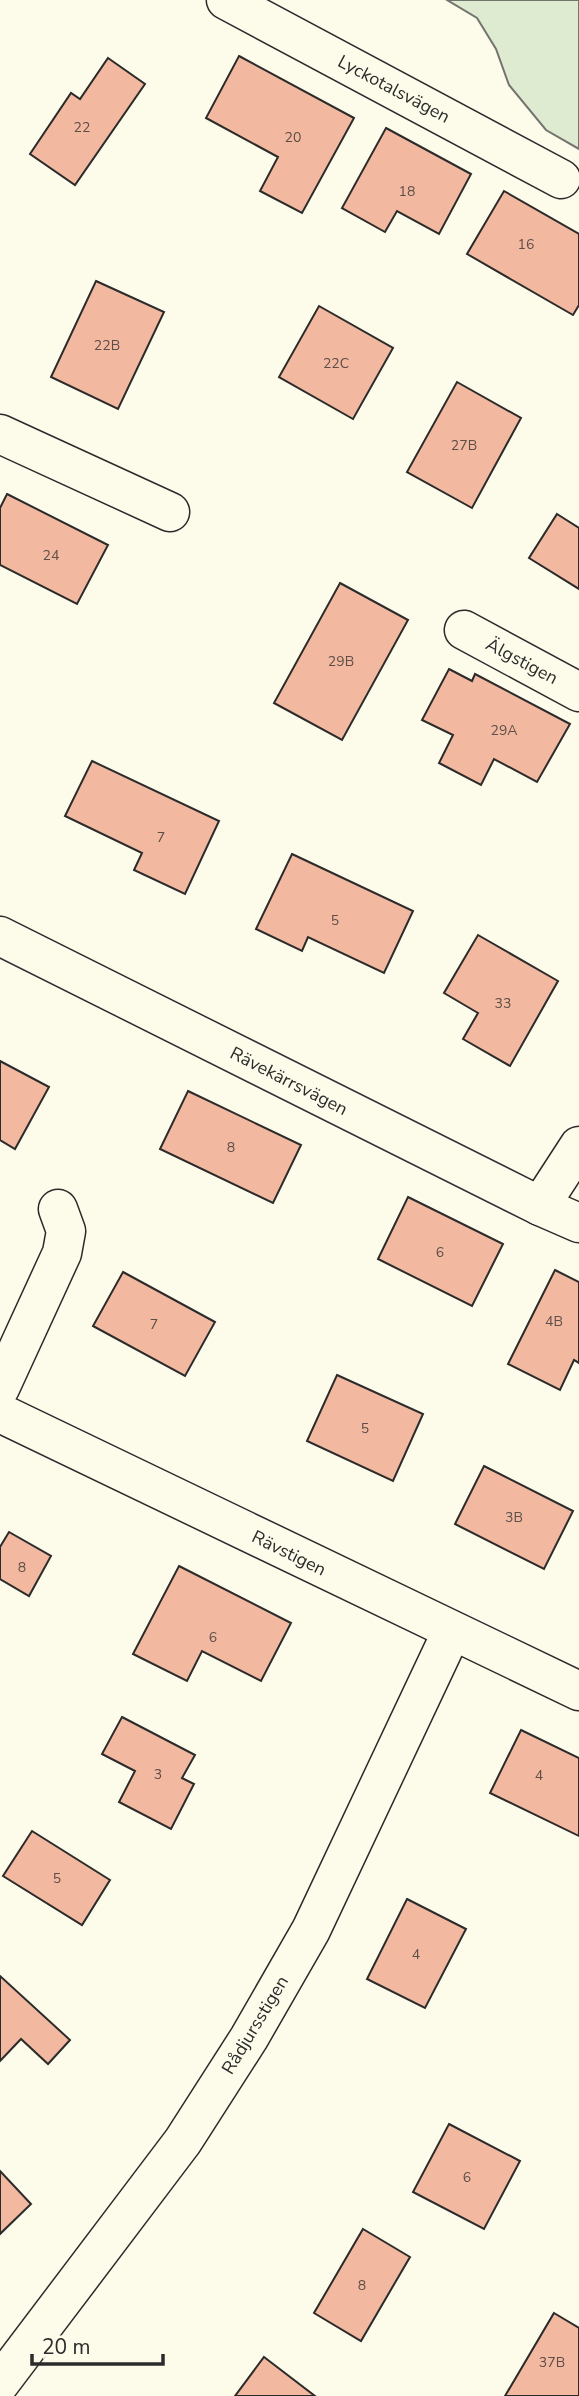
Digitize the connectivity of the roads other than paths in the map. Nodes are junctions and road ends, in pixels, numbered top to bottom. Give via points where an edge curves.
1 (226, 0) edge
2 (561, 179) dead end
3 (0, 433) edge
4 (170, 512) dead end
5 (464, 630) dead end
6 (579, 692) edge
7 (0, 936) edge
8 (579, 1146) edge
9 (540, 1206) junction
10 (58, 1209) dead end
11 (579, 1223) edge
12 (0, 1388) edge
13 (0, 1413) edge
14 (452, 1631) junction
15 (579, 1691) edge
16 (0, 2383) edge

1 - 2 street, Lyckotalsvägen
3 - 4 street
5 - 6 street, Älgstigen
7 - 9 street, Rävekärrsvägen
8 - 9 street
9 - 11 street, Rävekärrsvägen
10 - 12 street via 66,1231 62,1253
13 - 14 street, Rävstigen
14 - 15 street, Rävstigen
14 - 16 street, Rådjursstigen via 311,1930 249,2038 183,2141

